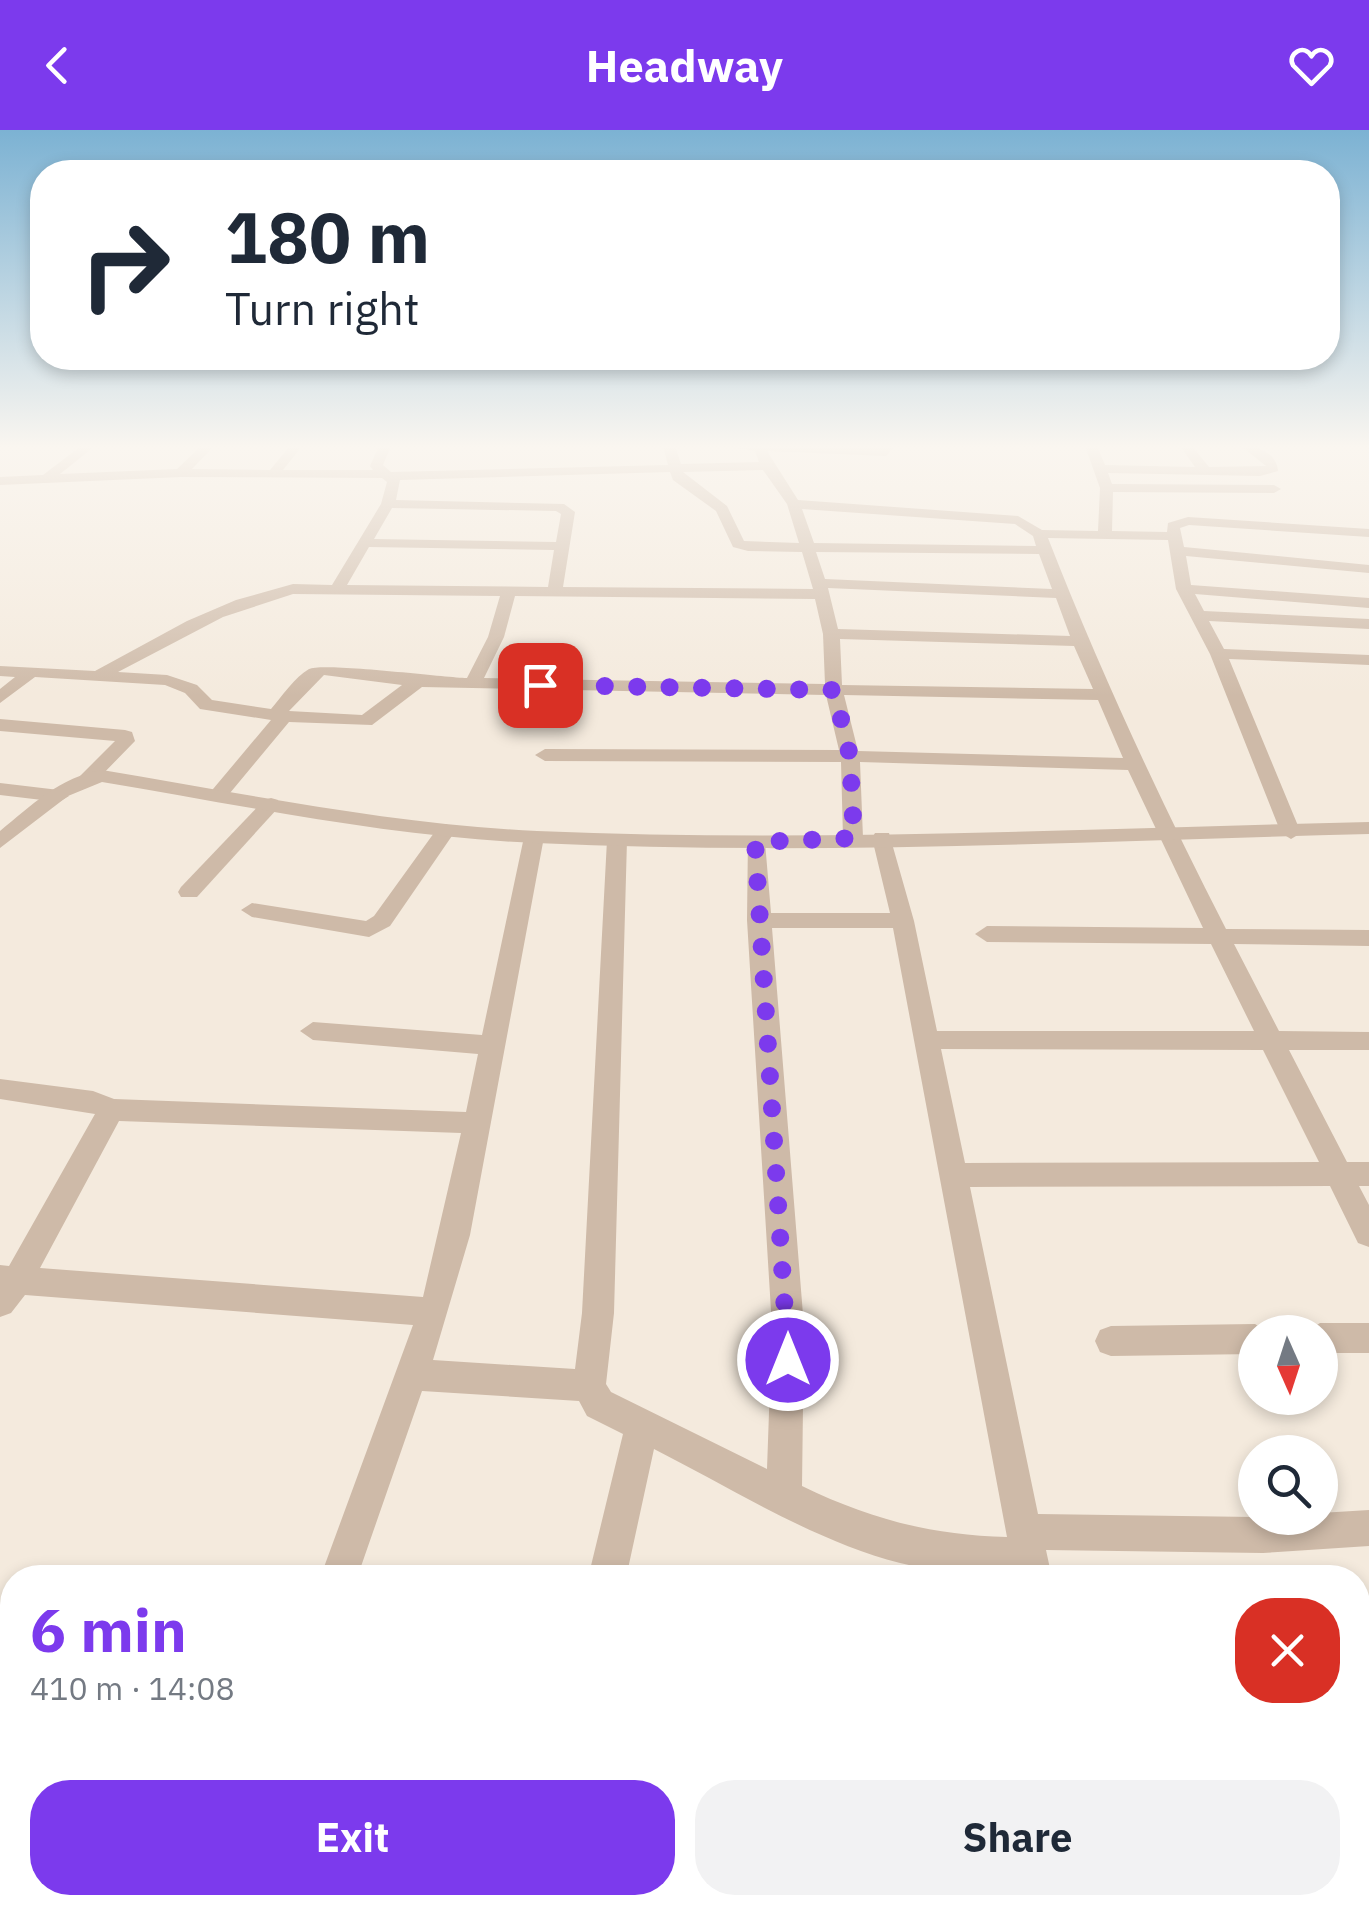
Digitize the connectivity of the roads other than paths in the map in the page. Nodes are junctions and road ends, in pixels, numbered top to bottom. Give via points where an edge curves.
1 (372, 529) edge
2 (566, 529) edge
3 (731, 529) edge
4 (802, 529) edge
5 (1028, 529) edge
6 (1105, 529) edge
7 (1174, 529) edge
8 (1313, 529) edge
9 (1105, 533) junction
10 (1369, 533) edge
11 (1042, 542) junction
12 (363, 543) junction
13 (1174, 544) junction
14 (564, 546) junction
15 (809, 550) junction
16 (1369, 569) edge
17 (338, 587) junction
18 (820, 589) junction
19 (1184, 589) junction
20 (555, 590) junction
21 (509, 591) junction
22 (1061, 594) junction
23 (1369, 603) edge
24 (1199, 616) junction
25 (1369, 624) edge
26 (830, 634) junction
27 (1080, 641) junction
28 (1218, 654) junction
29 (1369, 660) edge
30 (0, 671) edge
31 (31, 672) junction
32 (98, 676) junction
33 (418, 682) junction
34 (473, 684) junction
35 (834, 690) junction
36 (1105, 696) junction
37 (0, 698) edge
38 (279, 716) junction
39 (0, 725) edge
40 (544, 755) dead end
41 (850, 756) junction
42 (1138, 764) junction
43 (90, 776) junction
44 (0, 790) edge
45 (218, 795) junction
46 (59, 796) junction
47 (271, 804) junction
48 (1369, 828) edge
49 (446, 830) junction
50 (1291, 833) junction
51 (1167, 834) junction
52 (534, 837) junction
53 (868, 838) junction
54 (617, 840) junction
55 (0, 842) edge
56 (755, 842) junction
57 (189, 892) dead end
58 (252, 910) dead end
59 (758, 920) junction
60 (903, 922) junction
61 (987, 934) dead end
62 (1219, 936) junction
63 (1369, 938) edge
64 (313, 1032) dead end
65 (927, 1040) junction
66 (1369, 1041) edge
67 (1272, 1042) junction
68 (495, 1046) junction
69 (0, 1090) edge
70 (110, 1110) junction
71 (480, 1123) junction
72 (954, 1174) junction
73 (1339, 1174) junction
74 (1369, 1174) edge
75 (1369, 1234) edge
76 (6, 1288) edge
77 (434, 1312) junction
78 (1338, 1338) edge
79 (1369, 1338) edge
80 (1238, 1339) edge
81 (1112, 1341) dead end
82 (411, 1374) junction
83 (589, 1386) junction
84 (642, 1428) junction
85 (784, 1496) junction
86 (1369, 1528) edge
87 (1029, 1555) edge
88 (343, 1565) edge
89 (610, 1565) edge

1 - 12 street
2 - 14 street
3 - 15 street via 738,544
4 - 15 street
5 - 11 street
6 - 9 street
7 - 13 street
8 - 10 street
9 - 11 street
9 - 13 street
11 - 15 street
11 - 22 street
12 - 14 street
12 - 17 street
13 - 16 street
13 - 19 street
14 - 20 street
15 - 18 street
17 - 21 street
17 - 32 street via 255,598
18 - 20 street
18 - 22 street
18 - 26 street
19 - 23 street
19 - 24 street
20 - 21 street
21 - 34 street
22 - 27 street
24 - 25 street
24 - 28 street
26 - 27 street
26 - 35 street
27 - 36 street
28 - 29 street
28 - 50 street
30 - 31 street
31 - 32 street
31 - 37 street
32 - 38 street via 166,680 191,689 206,705
33 - 34 street
33 - 38 street via 366,721
33 - 38 street via 316,671
34 - 35 street
35 - 36 street
35 - 41 street
36 - 42 street
38 - 45 street
39 - 43 street via 125,736
40 - 41 street
41 - 42 street
41 - 53 street
42 - 51 street
43 - 45 street
43 - 46 street
44 - 46 street
45 - 47 street
46 - 55 street
47 - 49 street
47 - 57 street
48 - 50 street
49 - 52 street
49 - 58 street via 382,921 369,928
50 - 51 street
51 - 53 street
51 - 62 street
52 - 54 street
52 - 68 street
53 - 56 street
53 - 60 street
54 - 56 street
54 - 83 street via 598,1313
56 - 59 street
59 - 60 street
59 - 85 street via 788,1326
60 - 65 street
61 - 62 street
62 - 63 street
62 - 67 street
64 - 68 street
65 - 67 street
65 - 72 street
66 - 67 street
67 - 73 street
68 - 71 street
69 - 70 street via 94,1100
70 - 71 street
70 - 76 street
71 - 77 street
72 - 73 street
72 - 87 street
73 - 74 street
73 - 75 street
76 - 77 street
77 - 82 street
78 - 79 street
80 - 81 street
82 - 83 street
82 - 88 street
83 - 84 street via 599,1404
84 - 85 street
84 - 89 street
85 - 87 street via 899,1544 952,1554
86 - 87 street

